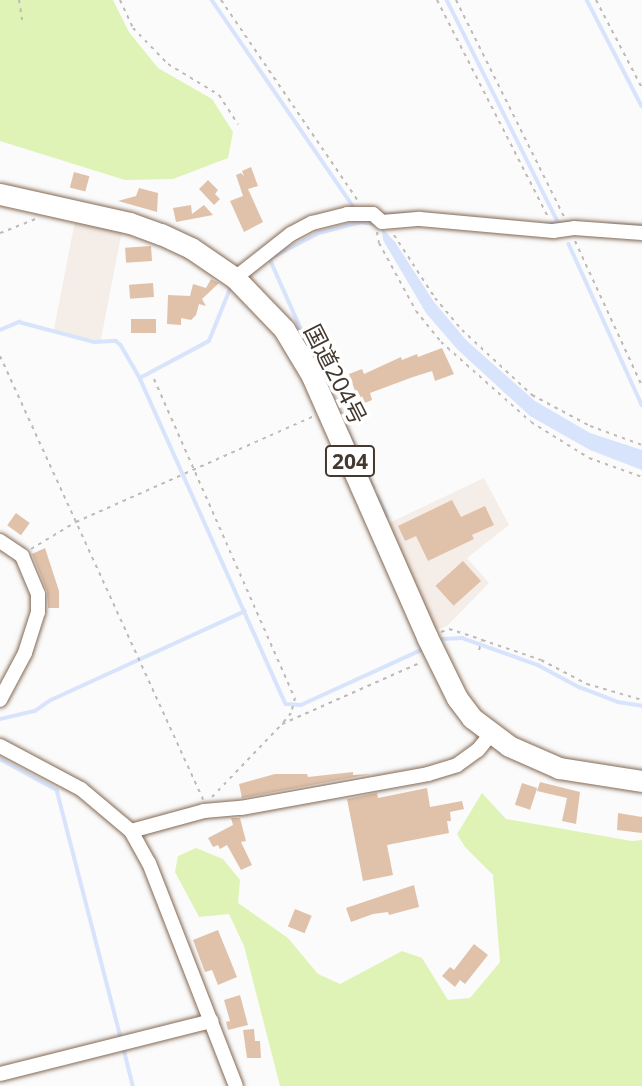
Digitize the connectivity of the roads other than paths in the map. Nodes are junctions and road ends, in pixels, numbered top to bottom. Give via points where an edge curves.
1 (0, 194) edge
2 (642, 233) edge
3 (235, 278) junction
4 (0, 541) edge
5 (0, 699) edge
6 (490, 735) junction
7 (0, 746) edge
8 (642, 781) edge
9 (131, 831) junction
10 (211, 1021) junction
11 (0, 1074) edge
12 (236, 1086) edge

1 - 3 highway, 国道204号 / 204 via 161,234
2 - 3 street via 565,222 553,231 420,219 312,223 290,234
3 - 6 highway, 国道204号 / 204 via 284,329 313,376 431,647 457,698
4 - 5 street via 22,556 38,594 38,612 25,653
6 - 8 highway, 国道204号 / 204 via 559,768
6 - 9 street via 457,765 428,775 204,811
7 - 9 street via 81,789
9 - 10 street via 149,863
10 - 11 street
10 - 12 street

